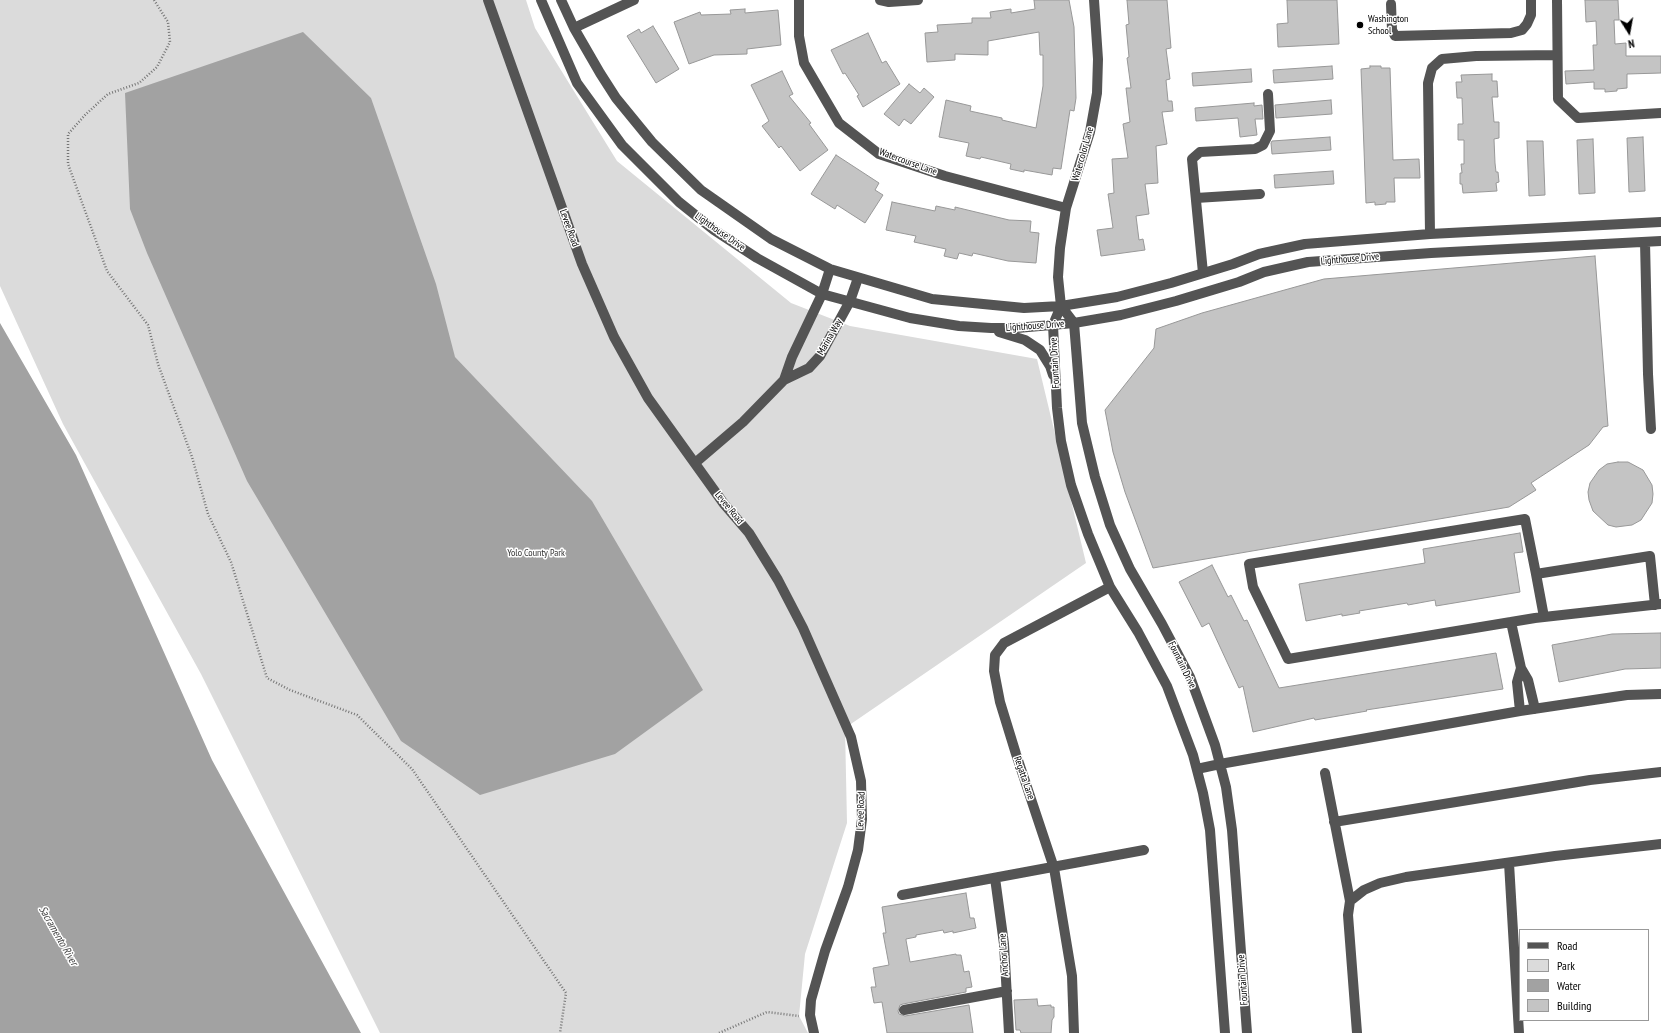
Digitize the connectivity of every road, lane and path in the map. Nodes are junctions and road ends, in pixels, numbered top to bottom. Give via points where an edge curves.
1 (154, 0) edge
2 (488, 0) edge
3 (541, 0) edge
4 (561, 0) edge
5 (634, 0) edge
6 (799, 0) edge
7 (880, 0) edge
8 (918, 0) edge
9 (1094, 0) edge
10 (1531, 0) edge
11 (1557, 0) edge
12 (1391, 4) dead end
13 (574, 28) junction
14 (1558, 55) junction
15 (1268, 94) dead end
16 (1661, 113) edge
17 (1260, 194) dead end
18 (1196, 198) junction
19 (1066, 208) junction
20 (1661, 222) edge
21 (1430, 234) junction
22 (1661, 241) edge
23 (1645, 242) junction
24 (830, 269) junction
25 (1203, 273) junction
26 (858, 278) junction
27 (822, 294) junction
28 (850, 301) junction
29 (1061, 306) junction
30 (1074, 323) junction
31 (1053, 325) junction
32 (986, 328) junction
33 (784, 380) junction
34 (1056, 391) junction
35 (1651, 429) dead end
36 (695, 463) junction
37 (1536, 574) junction
38 (1110, 587) junction
39 (1658, 605) edge
40 (1544, 617) junction
41 (1511, 622) junction
42 (1521, 668) junction
43 (1661, 694) edge
44 (1535, 709) junction
45 (1520, 711) junction
46 (1220, 764) junction
47 (1197, 769) junction
48 (1661, 772) edge
49 (1325, 773) dead end
50 (1334, 822) junction
51 (1661, 844) edge
52 (1144, 850) dead end
53 (1509, 863) junction
54 (1054, 868) junction
55 (995, 878) junction
56 (902, 895) dead end
57 (1350, 902) junction
58 (1007, 991) junction
59 (904, 1010) dead end
60 (810, 1015) junction
61 (560, 1033) edge
62 (719, 1033) edge
63 (814, 1033) edge
64 (1009, 1033) edge
65 (1074, 1033) edge
66 (1225, 1033) edge
67 (1247, 1033) edge
68 (1357, 1033) edge
69 (1519, 1033) edge

1 - 61 path via 168,22 170,42 157,67 139,83 108,94 68,134 68,164 107,271 148,325 158,364 192,457 208,514 231,562 267,678 290,690 357,715 412,770 566,993
2 - 36 street, Levee Road via 582,264 614,337 648,398
3 - 27 street, Lighthouse Drive via 577,84 622,145 679,202 714,230 756,258
4 - 13 street, Lighthouse Drive
5 - 13 street
6 - 19 street, Watercourse Lane via 799,36 804,63 839,124 880,154 945,176
7 - 8 street
9 - 19 street, Watercolor Lane via 1097,93 1090,132
10 - 12 street via 1531,15 1527,24 1522,30 1511,33 1395,36 1392,30
11 - 14 street
13 - 24 street, Lighthouse Drive via 616,98 652,142 700,190 771,239
14 - 16 street via 1558,99 1578,118
14 - 21 street via 1442,59 1432,68 1428,83
15 - 18 street via 1270,131 1263,146 1255,149 1200,152 1192,159
17 - 18 street
18 - 25 street
19 - 29 street, Watercolor Lane via 1058,277
20 - 21 street, Lighthouse Drive
21 - 25 street, Lighthouse Drive via 1305,244 1259,254
22 - 23 street, Lighthouse Drive
23 - 30 street, Lighthouse Drive via 1308,262 1264,272 1176,301 1121,315
23 - 35 street
24 - 26 street, Lighthouse Drive
24 - 27 street, Marina Way
25 - 29 street, Lighthouse Drive via 1117,297
26 - 28 street, Marina Way
26 - 29 street, Lighthouse Drive via 932,299 1024,308
27 - 28 street, Lighthouse Drive
27 - 33 street, Marina Way
28 - 32 street, Lighthouse Drive via 910,318
28 - 33 street, Marina Way via 820,356 809,368
29 - 30 street
29 - 31 street, Fountain Drive
30 - 31 street, Lighthouse Drive
30 - 46 street, Fountain Drive via 1082,423 1110,525 1130,569 1190,677
31 - 32 street, Lighthouse Drive
31 - 34 street, Fountain Drive
32 - 34 street via 1025,340 1040,350 1050,366
33 - 36 street, Marina Way via 743,422
34 - 38 street, Fountain Drive via 1061,441 1071,485
36 - 60 street, Levee Road via 724,504 749,533 796,614 851,738 861,781 862,819 858,850 825,951 811,1000
37 - 39 street via 1650,556
37 - 40 street
37 - 41 street via 1525,519 1249,564 1253,587 1288,659
38 - 47 street, Fountain Drive via 1167,686
38 - 54 street, Regatta Lane via 1004,643 995,655 994,671 1000,702
39 - 40 street
40 - 41 street
41 - 42 street
42 - 44 street via 1528,680
42 - 45 street via 1517,682
43 - 44 street via 1627,695
44 - 45 street
45 - 46 street
46 - 47 street
46 - 67 street, Fountain Drive via 1232,830
47 - 66 street, Fountain Drive via 1210,830
48 - 50 street via 1590,780
49 - 50 street
50 - 57 street
51 - 53 street
52 - 54 street
53 - 57 street via 1380,883 1364,890
53 - 69 street
54 - 55 street
54 - 65 street, Regatta Lane via 1072,976
55 - 56 street
55 - 58 street, Anchor Lane
57 - 68 street via 1348,916
58 - 59 street
58 - 64 street, Anchor Lane
60 - 62 path via 795,1016 766,1012
60 - 63 street, Levee Road

